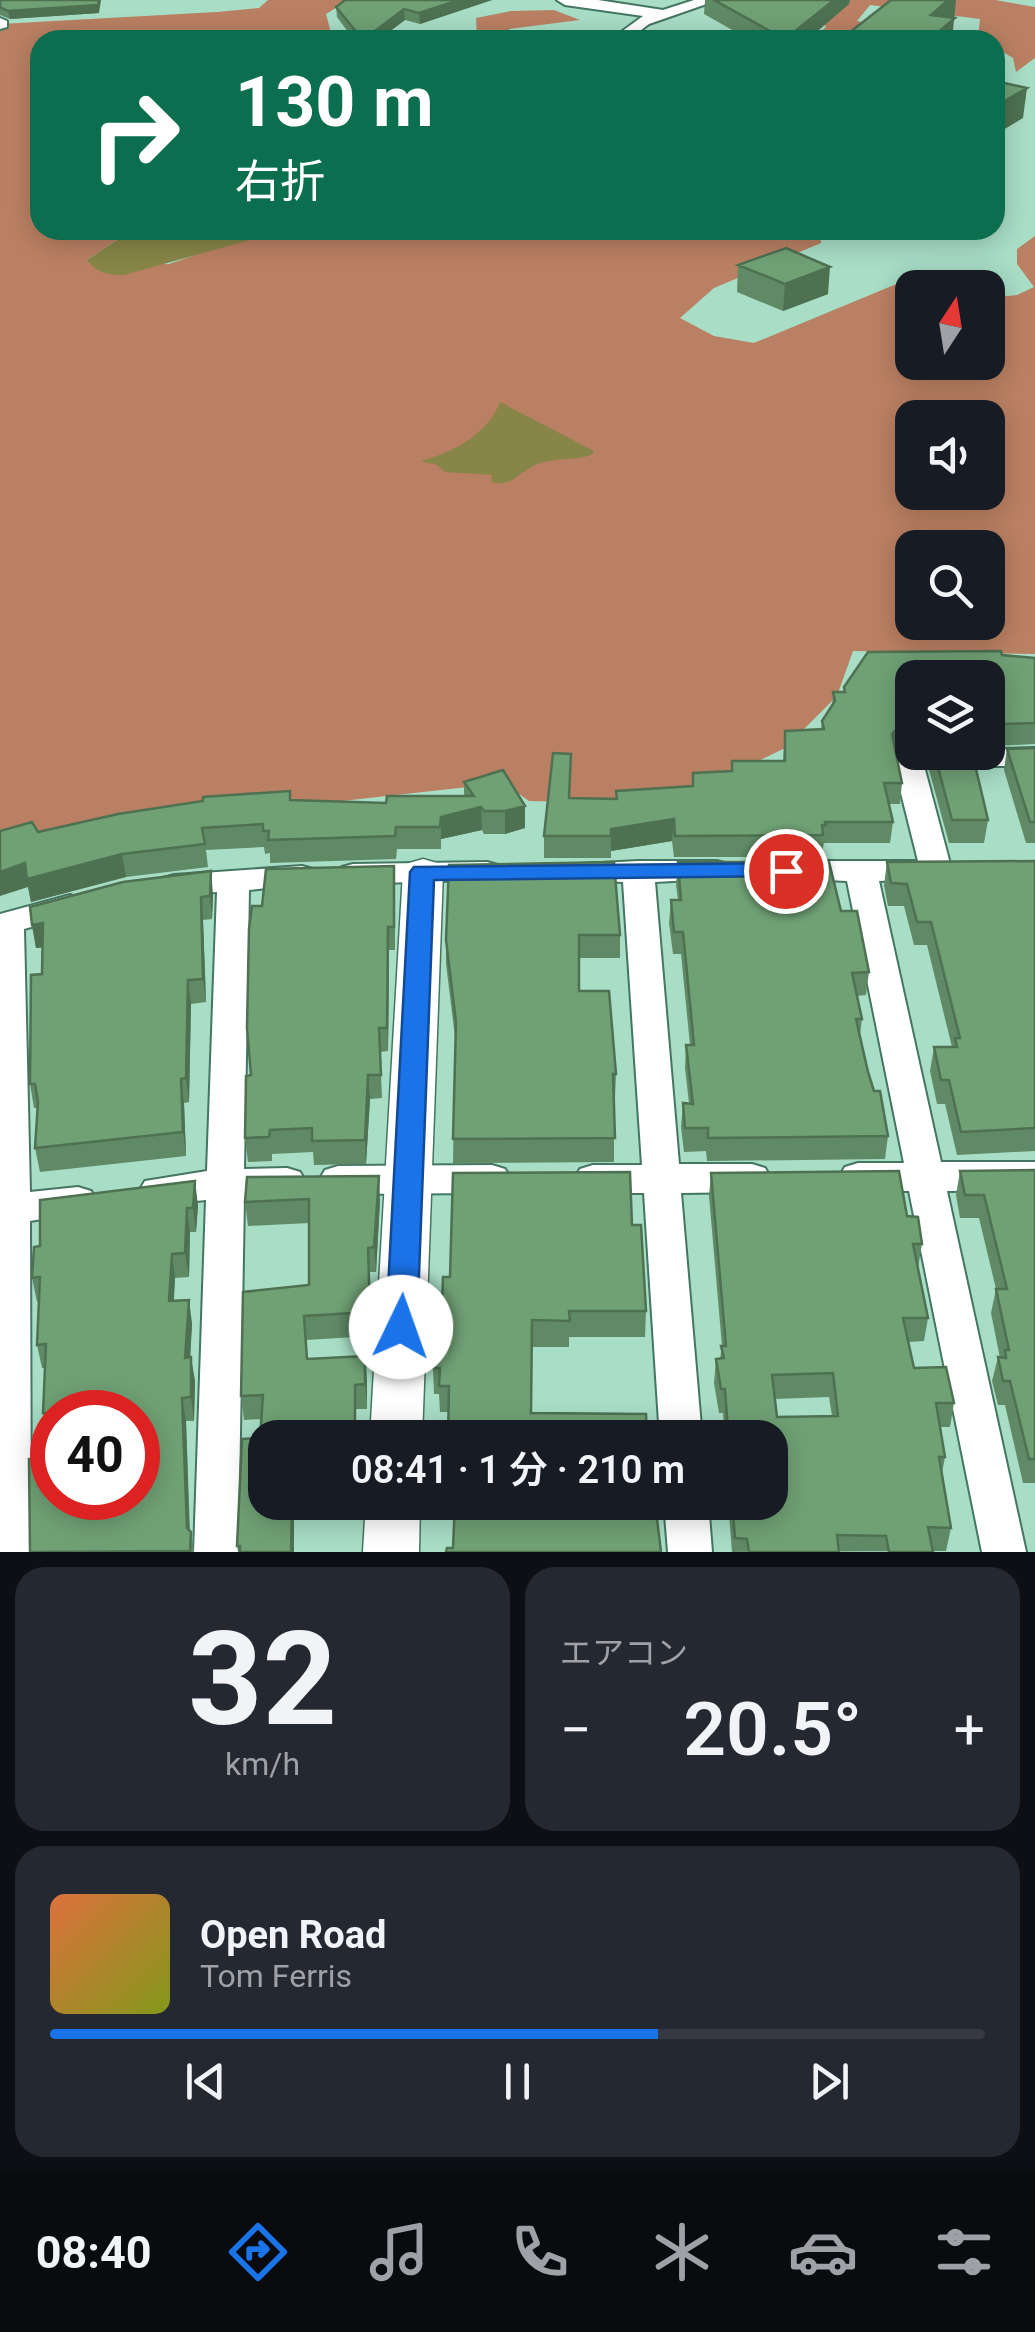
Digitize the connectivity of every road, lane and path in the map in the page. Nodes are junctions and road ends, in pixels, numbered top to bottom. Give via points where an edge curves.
1 (566, 0) edge
2 (710, 0) edge
3 (588, 2) edge
4 (664, 15) junction
5 (632, 30) edge
6 (1035, 757) edge
7 (976, 870) edge
8 (861, 871) junction
9 (936, 871) junction
10 (422, 872) junction
11 (638, 872) junction
12 (233, 878) junction
13 (144, 889) edge
14 (92, 900) edge
15 (4, 924) edge
16 (1035, 1176) edge
17 (924, 1177) junction
18 (408, 1179) junction
19 (525, 1179) edge
20 (564, 1179) edge
21 (662, 1179) junction
22 (227, 1183) junction
23 (12, 1209) junction
24 (397, 1420) edge
25 (680, 1420) edge
26 (392, 1520) edge
27 (687, 1520) edge
28 (8, 1552) edge
29 (216, 1552) edge
30 (391, 1552) edge
31 (690, 1552) edge
32 (1004, 1552) edge

1 - 3 street
2 - 4 street
3 - 4 street
4 - 5 street
6 - 9 street via 907,757
7 - 9 street
8 - 9 street
8 - 11 street
8 - 17 street
10 - 11 street
10 - 12 street
10 - 18 street
11 - 21 street
12 - 13 street
12 - 22 street
14 - 15 street
15 - 23 street
16 - 17 street
17 - 21 street
17 - 32 street
18 - 19 street
18 - 22 street
18 - 24 street
20 - 21 street
21 - 25 street
22 - 23 street
22 - 29 street
23 - 28 street
26 - 30 street
27 - 31 street

